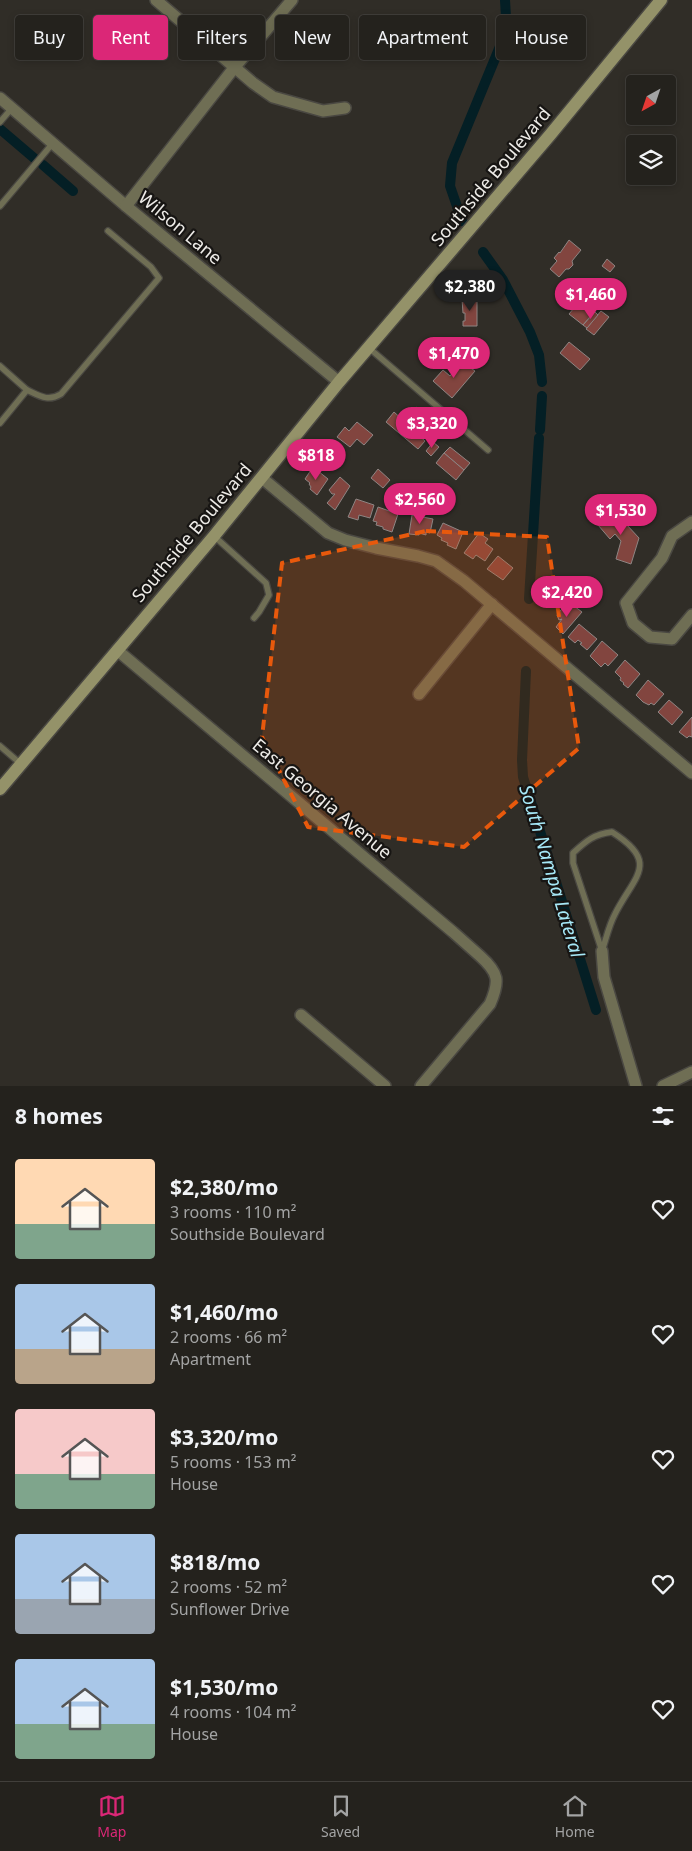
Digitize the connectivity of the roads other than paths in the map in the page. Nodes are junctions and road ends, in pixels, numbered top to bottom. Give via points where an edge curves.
1 (156, 0) edge
2 (292, 0) edge
3 (661, 0) edge
4 (234, 68) junction
5 (0, 98) edge
6 (12, 108) junction
7 (345, 108) dead end
8 (0, 122) edge
9 (53, 143) junction
10 (0, 206) edge
11 (126, 206) junction
12 (108, 231) dead end
13 (369, 348) junction
14 (0, 366) edge
15 (340, 382) junction
16 (27, 390) junction
17 (0, 423) edge
18 (488, 450) dead end
19 (262, 478) junction
20 (692, 522) edge
21 (214, 536) junction
22 (492, 604) junction
23 (692, 615) edge
24 (254, 618) dead end
25 (117, 650) junction
26 (419, 694) dead end
27 (0, 746) edge
28 (21, 764) junction
29 (692, 773) edge
30 (0, 789) edge
31 (602, 951) junction
32 (301, 1015) dead end
33 (692, 1072) edge
34 (386, 1086) edge
35 (421, 1086) edge
36 (636, 1086) edge
37 (663, 1086) edge

1 - 4 street
2 - 4 street
3 - 13 main road, Southside Boulevard
4 - 7 street via 273,97 323,111
4 - 11 street
5 - 6 street, Wilson Lane
6 - 8 lane
6 - 9 street, Wilson Lane
9 - 10 lane
9 - 11 street, Wilson Lane
11 - 15 street, Wilson Lane
12 - 16 lane via 151,267 159,278 61,394 47,399
13 - 15 main road, Southside Boulevard
13 - 18 lane
14 - 16 lane
15 - 19 main road, Southside Boulevard
16 - 17 lane
19 - 21 main road, Southside Boulevard
19 - 22 street via 328,533 436,562
20 - 23 street via 672,536 662,558 626,603 633,623 650,637 672,638
21 - 24 lane via 266,582 269,595
21 - 25 main road, Southside Boulevard
22 - 26 street
22 - 29 street
25 - 28 main road, Southside Boulevard
25 - 35 street, East Georgia Avenue via 495,970 496,992 490,1004
27 - 28 lane
28 - 30 main road, Southside Boulevard
31 - 31 lane via 573,863 573,853 585,842 612,832 627,841 638,855 640,867 635,883 615,914
31 - 36 street via 604,977
32 - 34 street
33 - 37 street

